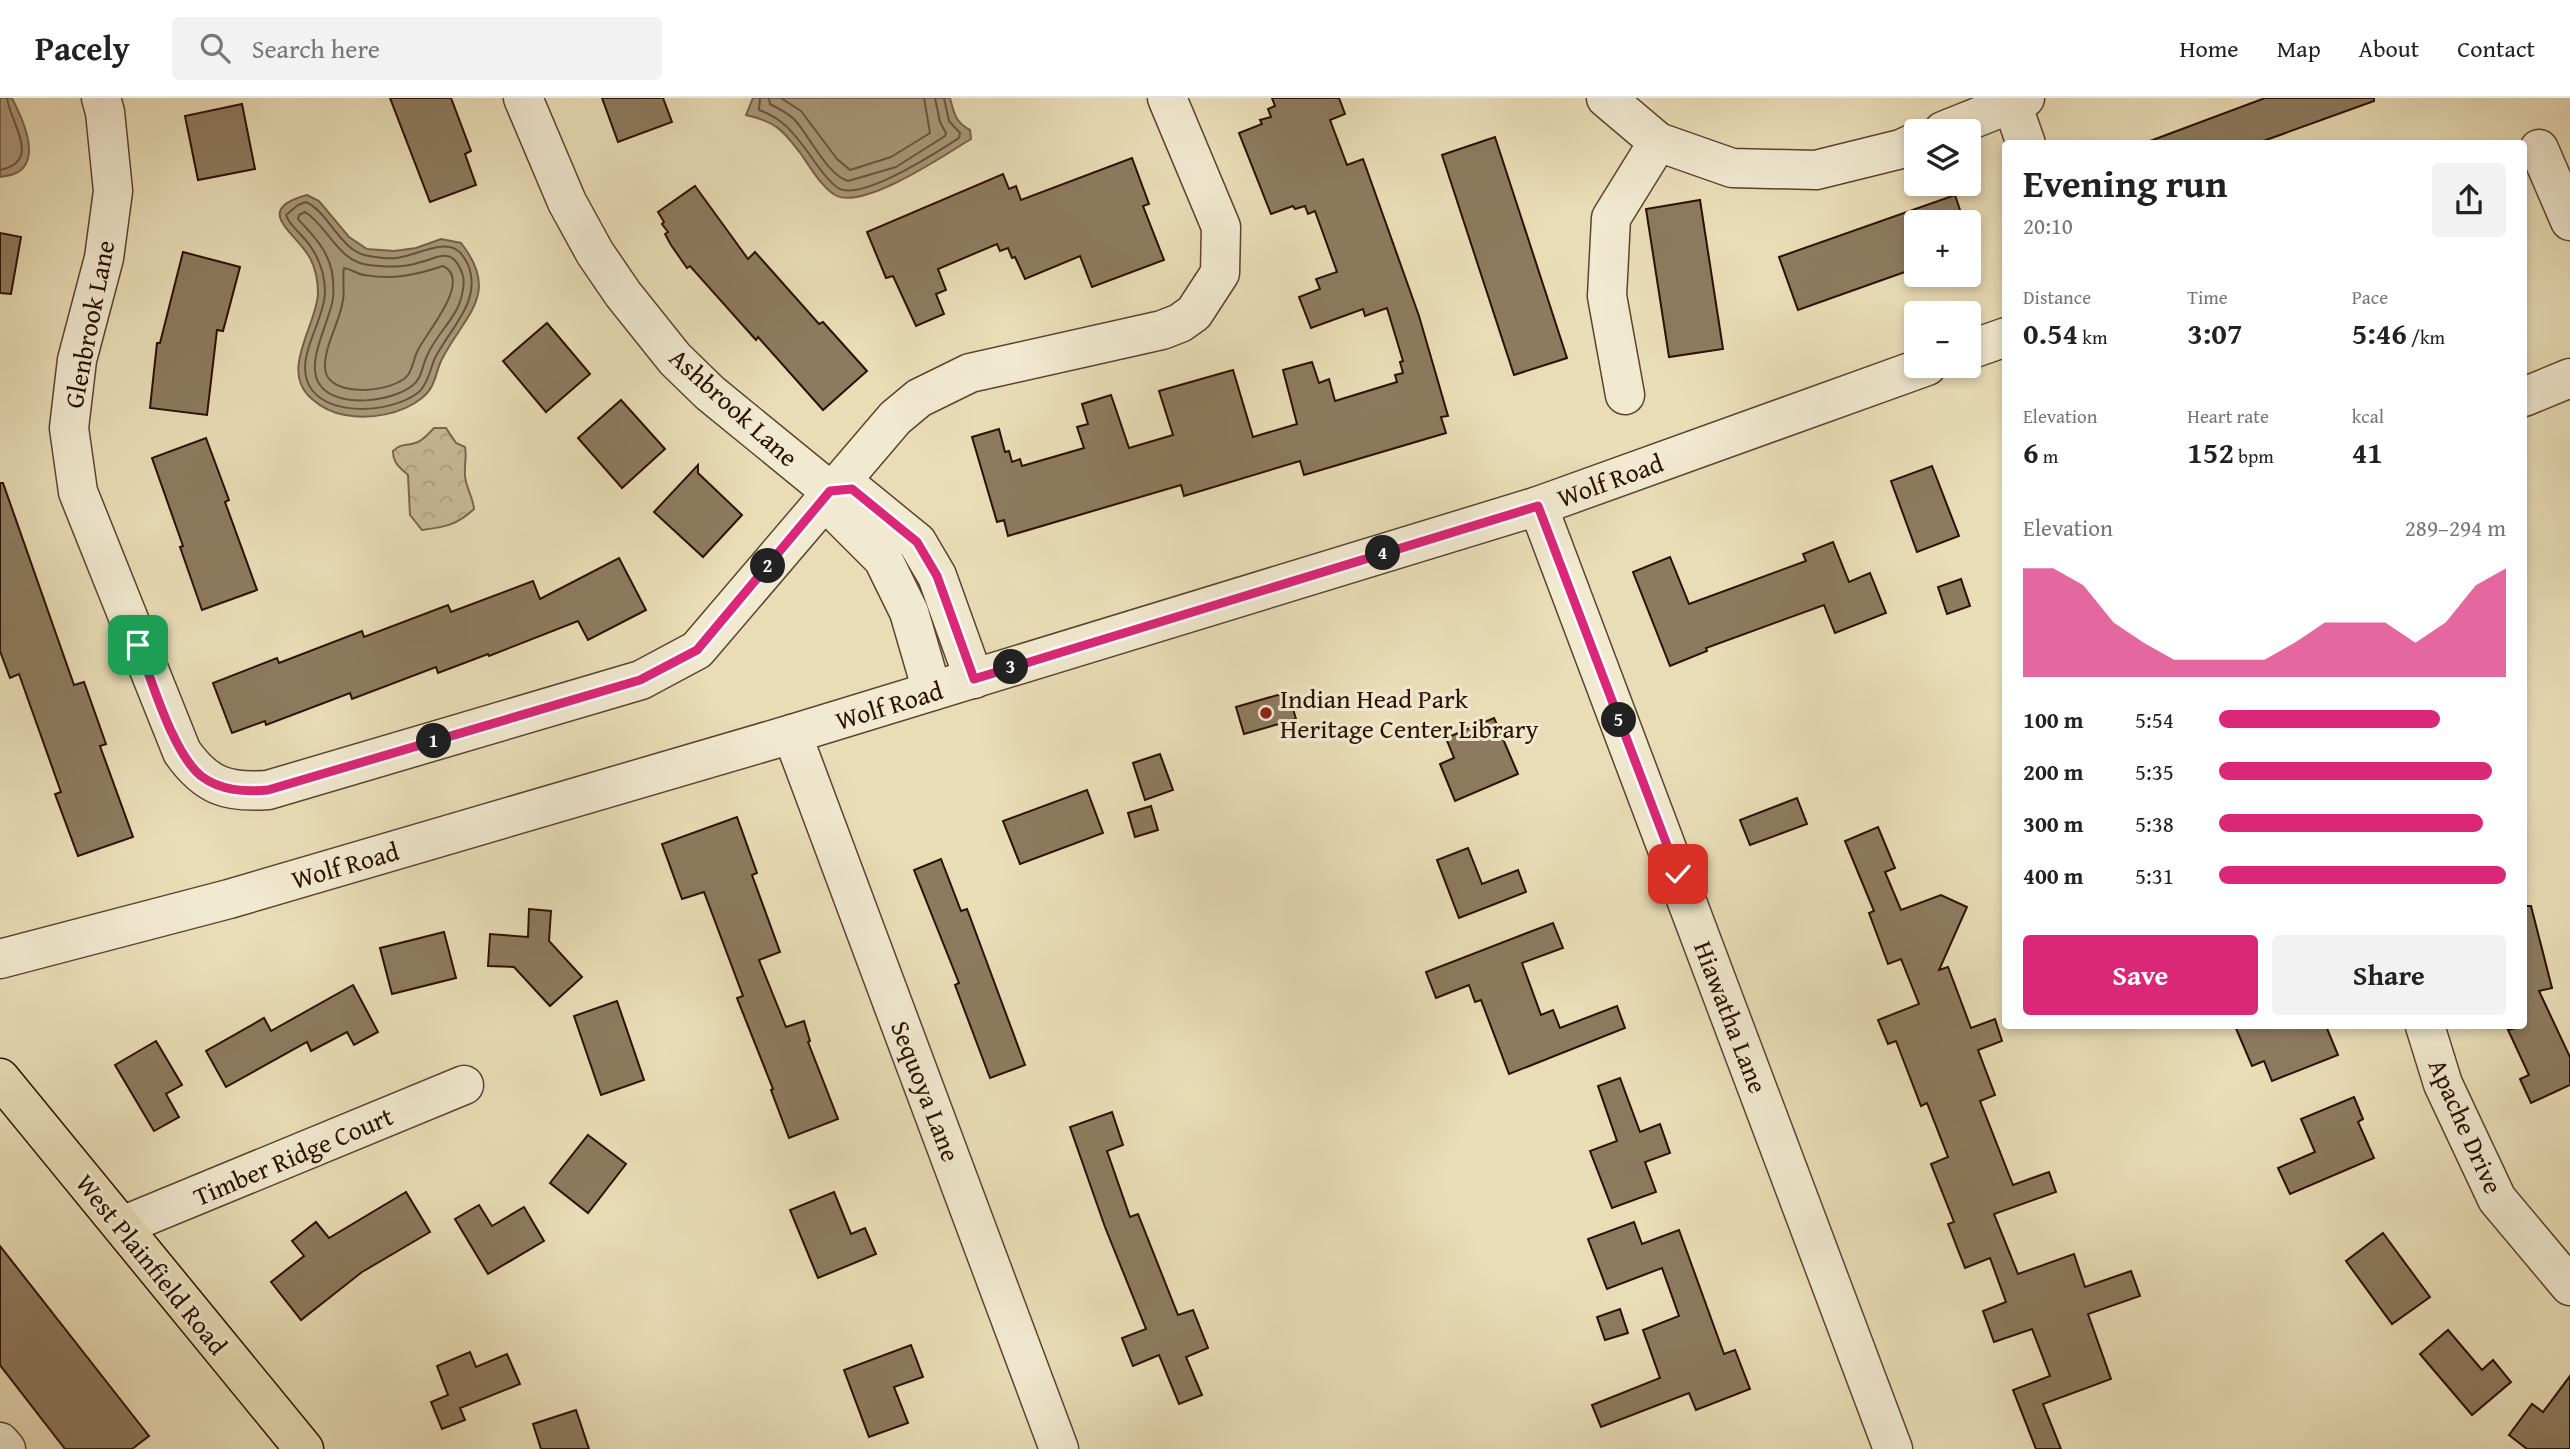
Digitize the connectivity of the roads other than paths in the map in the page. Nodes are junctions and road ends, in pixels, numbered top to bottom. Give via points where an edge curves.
1 (101, 98) edge
2 (523, 98) edge
3 (1167, 98) edge
4 (1606, 98) edge
5 (2015, 100) edge
6 (1971, 119) edge
7 (2025, 140) edge
8 (1658, 142) junction
9 (2544, 147) edge
10 (1904, 148) edge
11 (2570, 221) edge
12 (2002, 339) edge
13 (1981, 346) edge
14 (1904, 374) edge
15 (2570, 379) edge
16 (1625, 396) dead end
17 (2527, 396) edge
18 (830, 491) junction
19 (1538, 506) junction
20 (974, 679) junction
21 (933, 691) junction
22 (792, 734) junction
23 (0, 959) edge
24 (2426, 1029) edge
25 (0, 1078) edge
26 (464, 1084) dead end
27 (122, 1226) junction
28 (2570, 1286) edge
29 (0, 1441) edge
30 (6, 1449) edge
31 (304, 1449) edge
32 (1059, 1449) edge
33 (1893, 1449) edge

1 - 18 street, Glenbrook Lane via 114,191 104,258 77,360 69,428 78,492 174,738 201,776 216,785 268,790 640,680 697,650
2 - 18 street, Ashbrook Lane via 567,202 623,295 701,385
3 - 18 street via 1221,227 1220,272 1194,313 1163,330 970,373 940,386 895,418
4 - 8 street
5 - 6 street
5 - 7 street
8 - 10 street via 1732,168 1816,170
8 - 16 street via 1611,218 1607,296
9 - 11 street
12 - 13 street
14 - 19 street, Wolf Road
15 - 17 street
18 - 20 street, Ashbrook Lane via 852,489 917,542 937,576
18 - 21 street, Ashbrook Lane via 841,517 883,559 909,612
19 - 20 street, Wolf Road
19 - 33 street, Hiawatha Lane
20 - 21 street, Wolf Road
21 - 22 street, Wolf Road
22 - 23 street, Wolf Road via 229,899
22 - 32 street, Sequoya Lane
24 - 28 street, Apache Drive via 2443,1084 2497,1199
25 - 27 main road, West Plainfield Road
26 - 27 street, Timber Ridge Court
27 - 31 main road, West Plainfield Road
29 - 30 street

